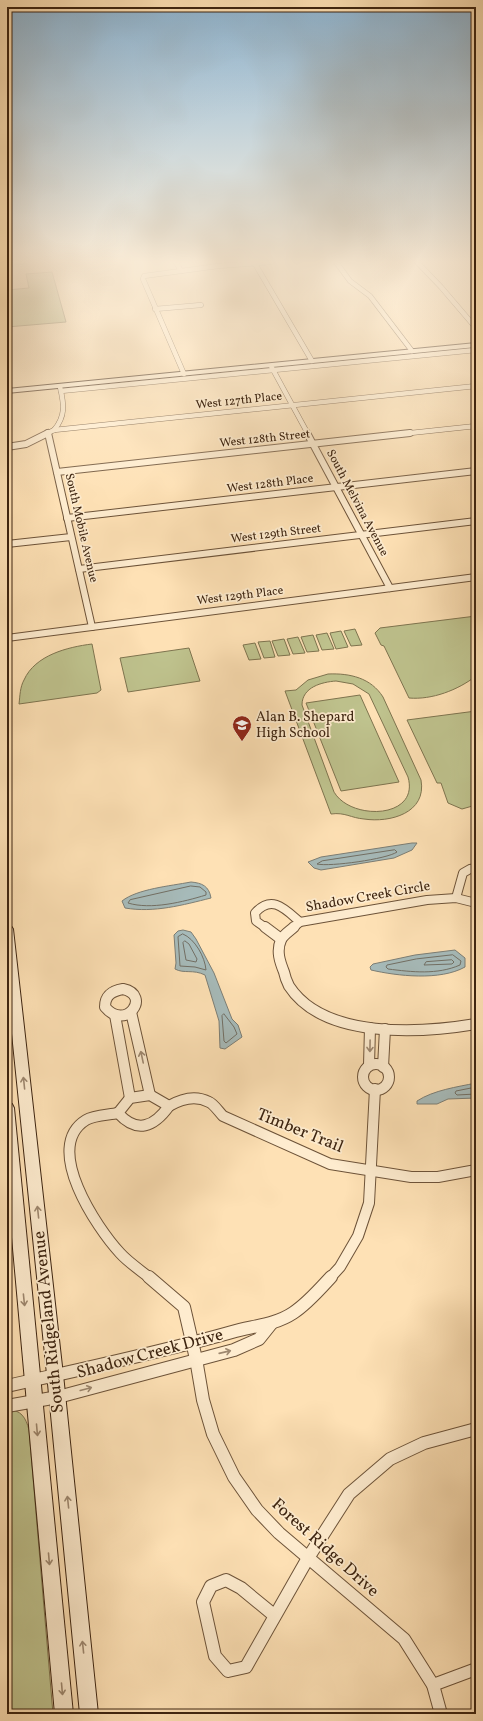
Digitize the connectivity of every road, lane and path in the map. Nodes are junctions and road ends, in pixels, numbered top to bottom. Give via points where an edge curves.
1 (170, 342) edge
2 (301, 342) edge
3 (405, 342) edge
4 (476, 345) edge
5 (476, 350) edge
6 (412, 351) junction
7 (312, 361) junction
8 (272, 368) junction
9 (184, 374) junction
10 (476, 386) edge
11 (60, 389) junction
12 (7, 391) edge
13 (292, 406) junction
14 (476, 426) edge
15 (51, 432) junction
16 (313, 444) junction
17 (7, 447) edge
18 (476, 471) edge
19 (57, 472) junction
20 (336, 487) junction
21 (67, 518) junction
22 (476, 521) edge
23 (361, 535) junction
24 (71, 537) junction
25 (7, 544) edge
26 (79, 569) junction
27 (476, 577) edge
28 (390, 588) junction
29 (92, 627) junction
30 (7, 638) edge
31 (476, 868) edge
32 (456, 898) junction
33 (476, 903) edge
34 (300, 922) junction
35 (7, 929) edge
36 (281, 939) junction
37 (131, 1012) junction
38 (116, 1015) junction
39 (476, 1024) edge
40 (370, 1028) junction
41 (385, 1029) junction
42 (369, 1065) junction
43 (383, 1067) junction
44 (375, 1089) junction
45 (150, 1095) junction
46 (130, 1098) junction
47 (169, 1106) junction
48 (7, 1108) edge
49 (118, 1113) junction
50 (372, 1172) junction
51 (475, 1172) edge
52 (271, 1324) junction
53 (193, 1343) junction
54 (196, 1359) junction
55 (55, 1376) junction
56 (32, 1381) junction
57 (7, 1386) edge
58 (58, 1397) junction
59 (34, 1401) junction
60 (7, 1406) edge
61 (476, 1429) edge
62 (308, 1558) junction
63 (275, 1616) junction
64 (476, 1669) edge
65 (433, 1685) junction
66 (64, 1714) edge
67 (89, 1714) edge
68 (441, 1714) edge

1 - 9 street
2 - 7 street
3 - 6 street
4 - 6 main road
5 - 8 street
6 - 7 main road
7 - 8 main road
8 - 9 main road
8 - 11 street
8 - 13 street, South Melvina Avenue
9 - 11 main road
10 - 13 street, West 127th Place
11 - 12 main road
11 - 15 street via 64,416
13 - 15 street, West 127th Place
13 - 16 street, South Melvina Avenue
14 - 16 street, West 128th Street
15 - 17 street, West 127th Place via 26,444
15 - 19 street, South Mobile Avenue
16 - 19 street, West 128th Street
16 - 20 street, South Melvina Avenue
18 - 20 street, West 128th Place
19 - 21 street, South Mobile Avenue
20 - 21 street, West 128th Place
20 - 23 street, South Melvina Avenue
21 - 24 street, South Mobile Avenue
22 - 23 street, West 129th Street
23 - 26 street, West 129th Street
23 - 28 street, South Melvina Avenue
24 - 25 street
24 - 26 street, South Mobile Avenue
26 - 29 street, South Mobile Avenue
27 - 28 street, West 129th Place
28 - 29 street, West 129th Place
29 - 30 street, West 129th Place
31 - 32 street via 470,868 463,873
32 - 33 street, Shadow Creek Circle
32 - 34 street, Shadow Creek Circle via 427,900
34 - 36 street, Shadow Creek Circle
34 - 36 street via 278,905 268,904 260,907 255,913 256,921
55 -> 35 main road, South Ridgeland Avenue
36 - 40 street via 278,959 285,979 297,998 327,1018
37 - 38 street
37 - 38 street via 136,1004 135,996 128,990 118,990 109,994 105,1002 107,1010
45 -> 37 street
38 - 46 street
39 - 41 street via 437,1030
40 - 41 street
40 -> 42 street
41 - 43 street
42 - 43 street
42 - 44 street via 363,1070 362,1078 366,1086
43 - 44 street via 389,1073 389,1082 384,1088
44 - 50 street, Shadow Creek Drive
45 - 46 street
45 - 47 street
46 - 49 street
47 - 49 street, Timber Trail via 162,1116 151,1124 138,1126 126,1122
47 - 50 street, Timber Trail via 180,1100 193,1098 210,1102 223,1116 330,1164
48 -> 56 main road, South Ridgeland Avenue
49 - 53 street, Forest Ridge Drive via 86,1120 73,1133 69,1150 74,1179 85,1203 120,1253 184,1308
50 - 51 street, Timber Trail via 438,1177
50 - 52 street, Shadow Creek Drive via 369,1203 358,1236 340,1267 293,1313
52 - 53 street, Shadow Creek Drive
54 -> 52 street, Shadow Creek Drive via 234,1350 259,1339
53 - 54 street, Forest Ridge Drive
53 - 55 street, Shadow Creek Drive
58 -> 54 street, Shadow Creek Drive
54 - 62 street, Forest Ridge Drive via 203,1400 213,1434 234,1477 257,1510
55 - 56 street, Shadow Creek Drive
55 - 58 main road, South Ridgeland Avenue
56 - 57 street, Shadow Creek Drive
56 - 59 main road, South Ridgeland Avenue
58 - 59 street, Shadow Creek Drive
67 -> 58 main road, South Ridgeland Avenue
59 - 60 street, Shadow Creek Drive
59 -> 66 main road, South Ridgeland Avenue
61 - 62 street via 424,1443 390,1459 350,1494
62 - 63 street
62 - 65 street, Forest Ridge Drive via 404,1639
63 - 63 street via 246,1667 228,1671 215,1656 203,1602 211,1586 226,1580 241,1588
64 - 65 street
65 - 68 street, Forest Ridge Drive

